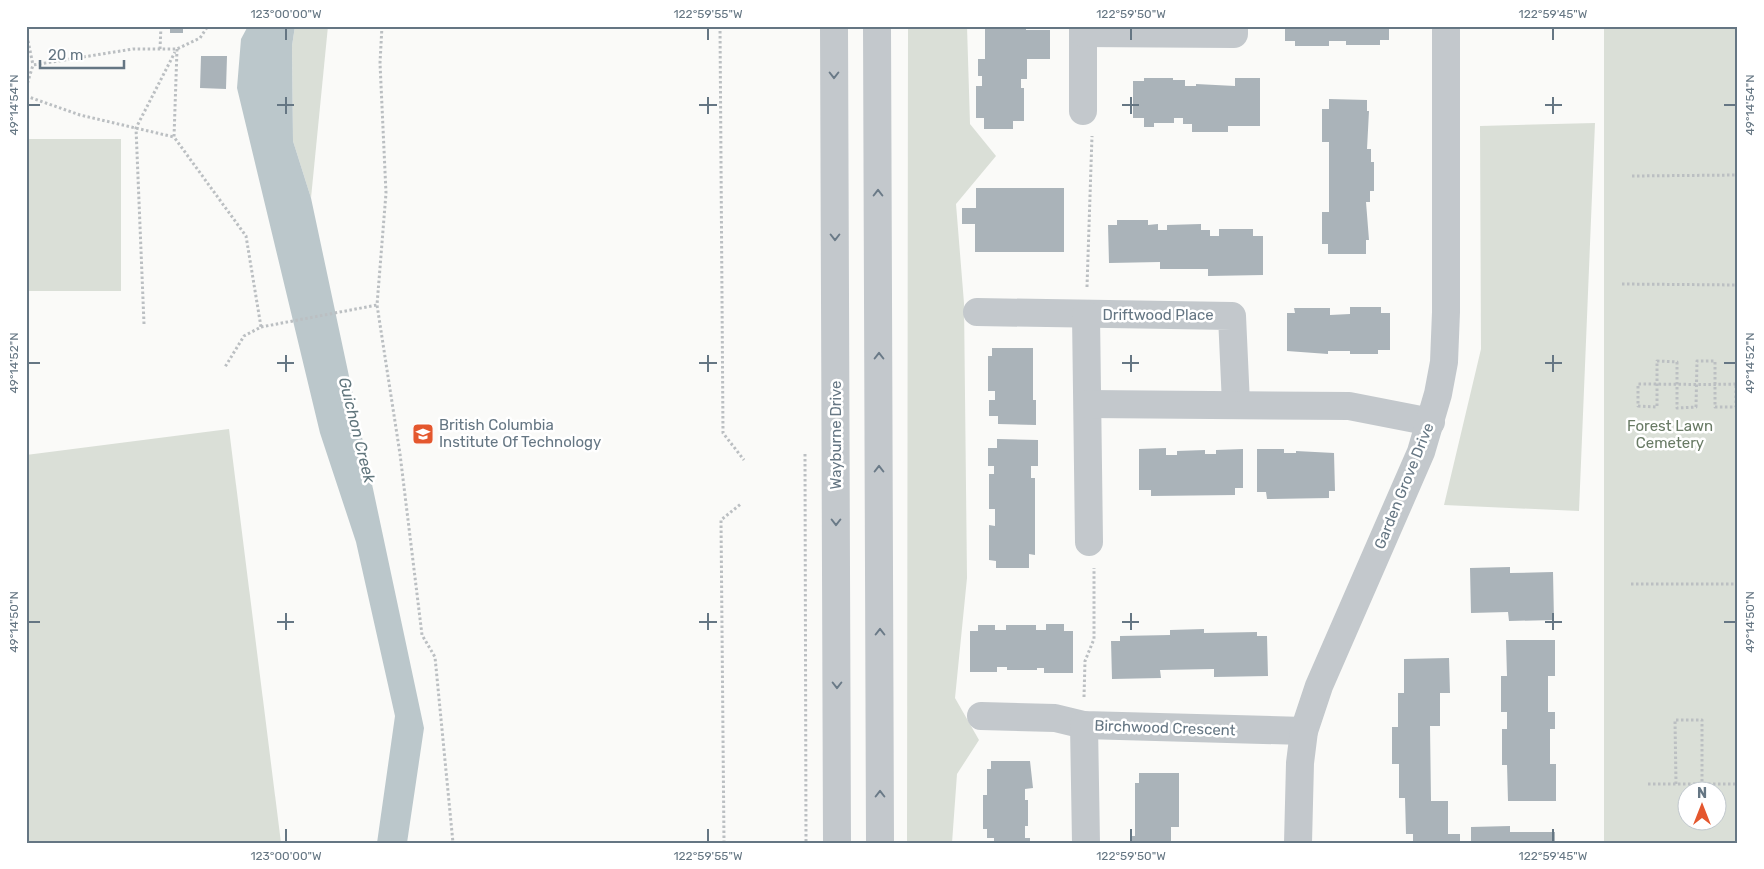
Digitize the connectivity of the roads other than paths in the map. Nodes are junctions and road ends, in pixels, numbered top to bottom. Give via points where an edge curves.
1 (834, 26) edge
2 (878, 26) edge
3 (1234, 26) edge
4 (1446, 26) edge
5 (1083, 30) edge
6 (1083, 110) road end
7 (977, 312) dead end
8 (1086, 315) junction
9 (1088, 404) junction
10 (1236, 404) junction
11 (1431, 422) junction
12 (1088, 542) road end
13 (980, 716) dead end
14 (1084, 725) junction
15 (1304, 731) junction
16 (837, 843) edge
17 (880, 843) edge
18 (1086, 843) edge
19 (1298, 843) edge

1 -> 16 street, Wayburne Drive
17 -> 2 street
3 - 5 street via 1234,34
4 - 11 street, Garden Grove Drive via 1446,312 1444,362
5 - 6 street
7 - 8 street, Driftwood Place
8 - 9 street, Driftwood Place
8 - 10 street, Driftwood Place via 1232,316
9 - 10 street
9 - 12 street, Driftwood Place
10 - 11 street via 1349,406
11 - 15 street, Garden Grove Drive via 1421,452 1319,686
13 - 14 street via 1055,718
14 - 15 street, Birchwood Crescent
14 - 18 street, Birchwood Crescent
15 - 19 street, Garden Grove Drive

